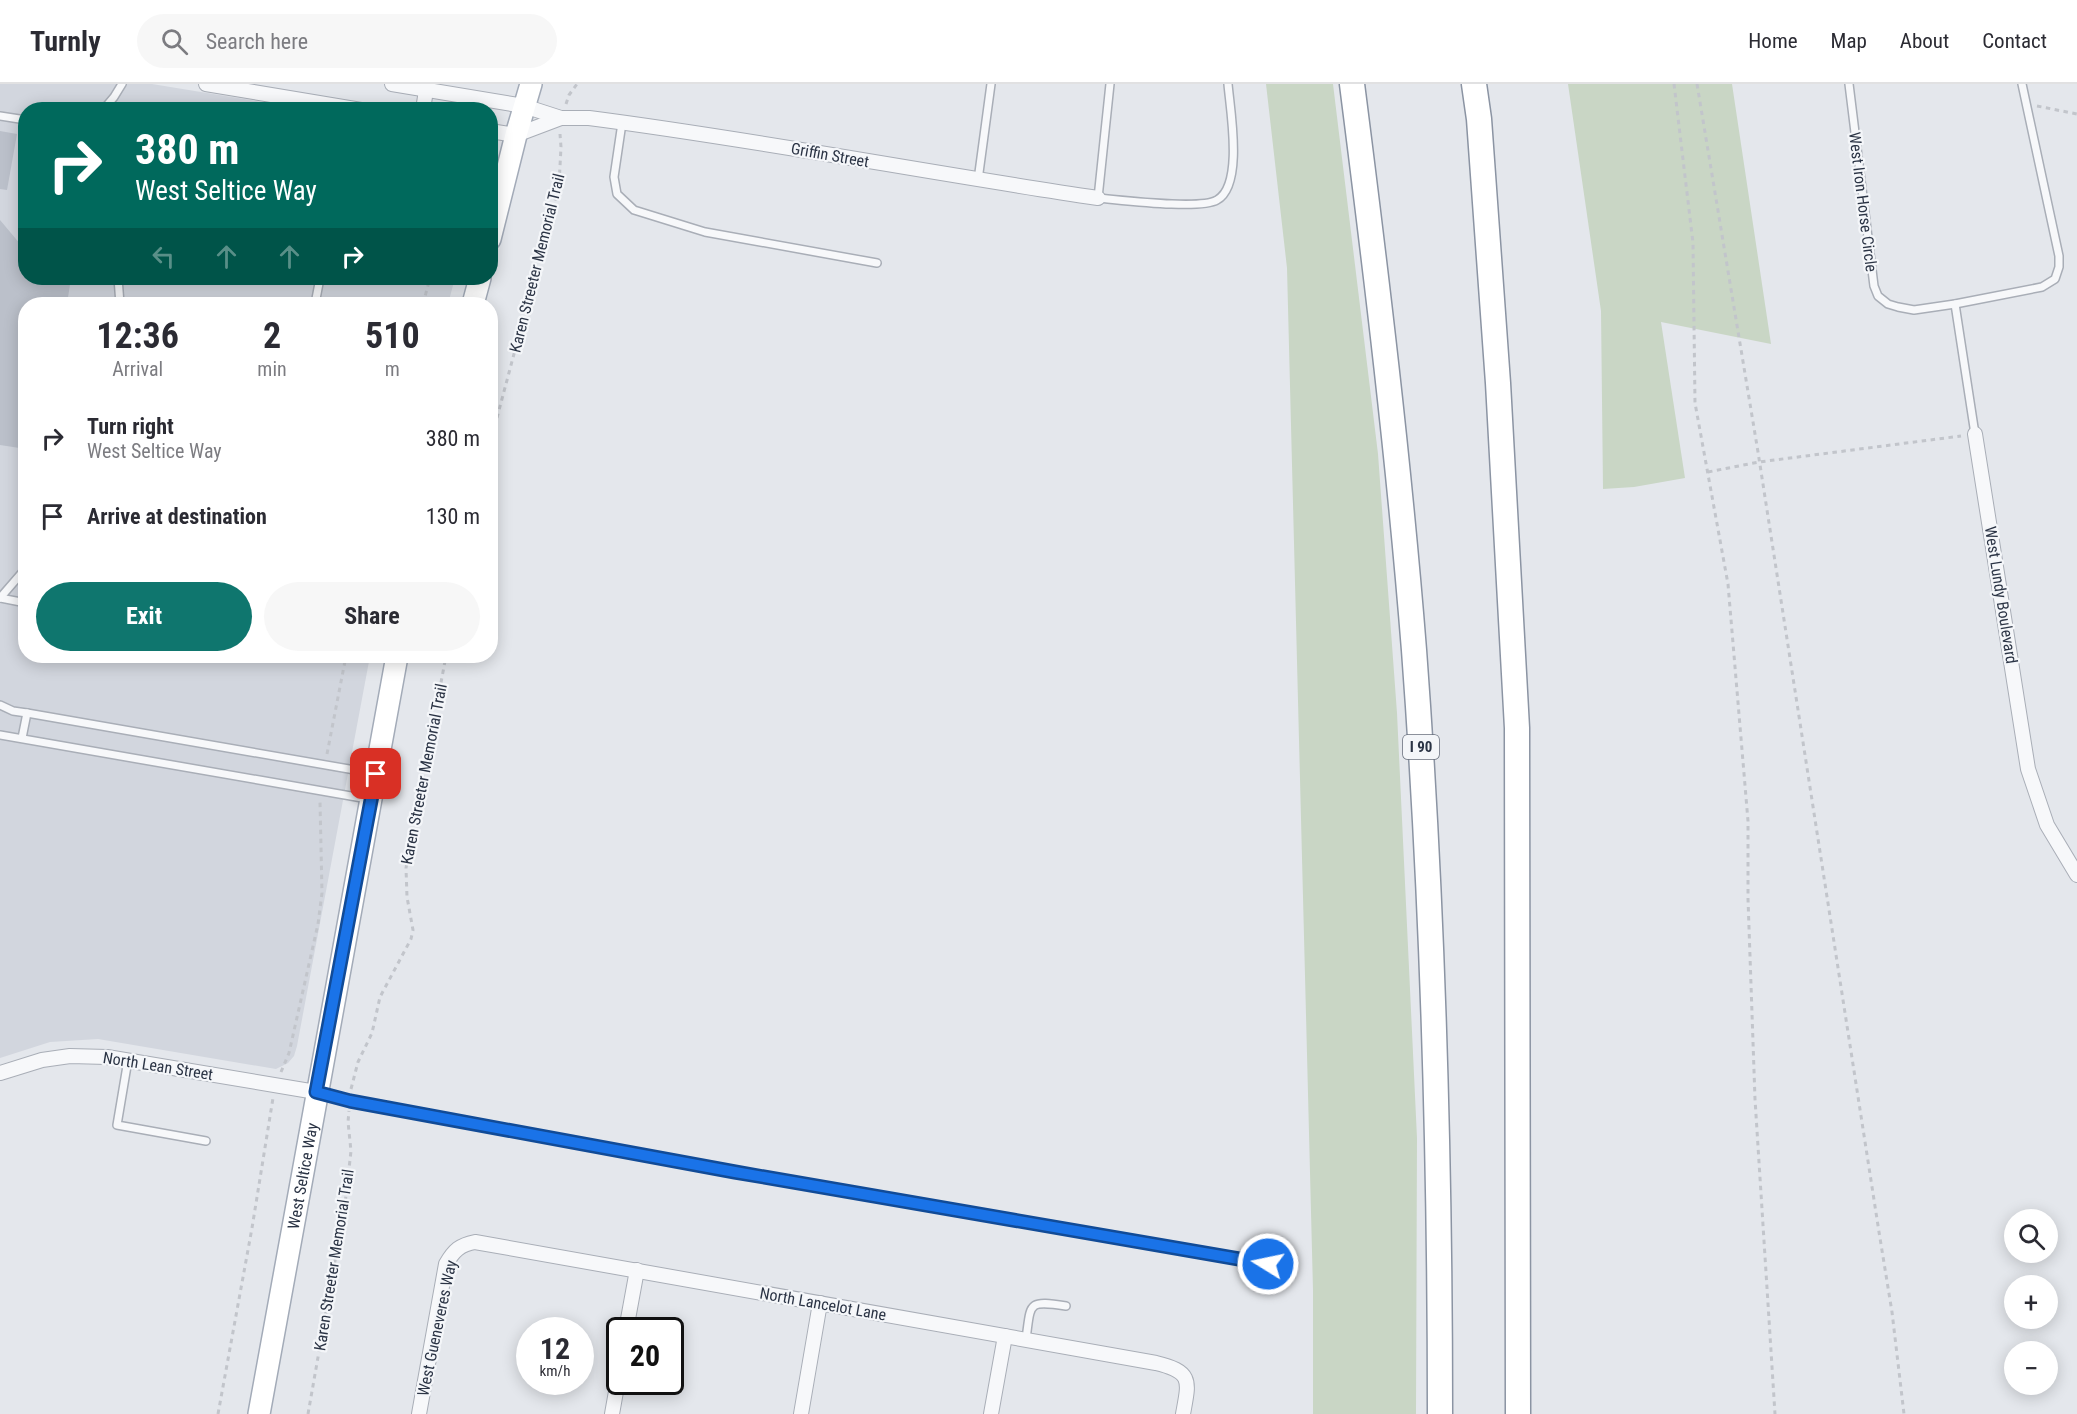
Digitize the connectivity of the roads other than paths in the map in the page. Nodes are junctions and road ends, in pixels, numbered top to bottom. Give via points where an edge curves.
1 (122, 84) edge
2 (207, 84) edge
3 (392, 84) edge
4 (531, 84) edge
5 (991, 84) edge
6 (1110, 84) edge
7 (1228, 84) edge
8 (1352, 84) edge
9 (1474, 84) edge
10 (1849, 84) edge
11 (2022, 84) edge
12 (426, 90) junction
13 (110, 102) edge
14 (314, 102) edge
15 (424, 102) edge
16 (525, 106) junction
17 (0, 116) edge
18 (561, 118) junction
19 (18, 119) edge
20 (622, 123) junction
21 (498, 132) edge
22 (516, 135) junction
23 (978, 180) junction
24 (1098, 198) junction
25 (498, 207) edge
26 (877, 263) dead end
27 (1955, 304) junction
28 (1975, 434) joint
29 (18, 577) edge
30 (0, 598) edge
31 (18, 601) edge
32 (396, 663) edge
33 (0, 705) edge
34 (27, 713) junction
35 (0, 735) edge
36 (22, 738) junction
37 (376, 774) junction
38 (371, 799) junction
39 (2077, 875) edge
40 (128, 1060) junction
41 (0, 1073) edge
42 (316, 1092) junction
43 (206, 1141) dead end
44 (460, 1246) joint
45 (1268, 1264) dead end
46 (637, 1270) junction
47 (820, 1303) junction
48 (1066, 1306) dead end
49 (628, 1317) edge
50 (1005, 1336) junction
51 (1026, 1339) junction
52 (615, 1395) edge
53 (259, 1414) edge
54 (419, 1414) edge
55 (612, 1414) edge
56 (801, 1414) edge
57 (991, 1414) edge
58 (1183, 1414) edge
59 (1440, 1414) edge
60 (1518, 1414) edge

1 - 13 lane
2 - 14 street
3 - 12 street, Griffin Street
4 - 16 main road
5 - 23 lane
6 - 24 lane
7 - 24 lane via 1234,142 1228,187 1219,200 1200,205
8 - 59 highway, I 90 via 1400,489 1424,800 1440,1211
9 - 60 highway via 1497,372 1517,728
10 - 27 lane, West Iron Horse Circle via 1878,296 1888,304 1914,310
11 - 27 lane, West Iron Horse Circle via 2059,267 2055,279 2042,287
12 - 15 street
12 - 16 street, Griffin Street
16 - 18 street, Griffin Street
16 - 22 main road
17 - 19 lane
18 - 20 street, Griffin Street
18 - 22 street, Griffin Street
20 - 23 street, Griffin Street
20 - 26 lane via 614,177 617,194 634,210 705,232
21 - 22 street
22 - 25 main road
23 - 24 street, Griffin Street
27 - 28 lane, West Lundy Boulevard
28 - 39 street, West Lundy Boulevard via 2028,769 2046,825
29 - 30 lane
30 - 31 lane
32 - 37 main road, West Seltice Way
33 - 34 lane
34 - 36 lane
34 - 37 lane
35 - 36 lane
36 - 38 lane
37 - 38 main road, West Seltice Way
38 - 42 main road, West Seltice Way
40 - 41 street, North Lean Street via 70,1056
40 - 42 street, North Lean Street
40 - 43 lane via 117,1125
42 - 45 lane via 735,1172
42 - 53 main road, West Seltice Way
44 - 46 street, North Lancelot Lane via 475,1242
44 - 54 street, West Gueneveres Way via 446,1264
46 - 47 street, North Lancelot Lane
46 - 49 street
47 - 50 street, North Lancelot Lane
47 - 56 street
48 - 51 lane via 1040,1302 1033,1307
50 - 51 street, North Lancelot Lane
50 - 57 street
51 - 58 street, North Lancelot Lane via 1169,1366 1184,1375 1188,1385
52 - 55 street

